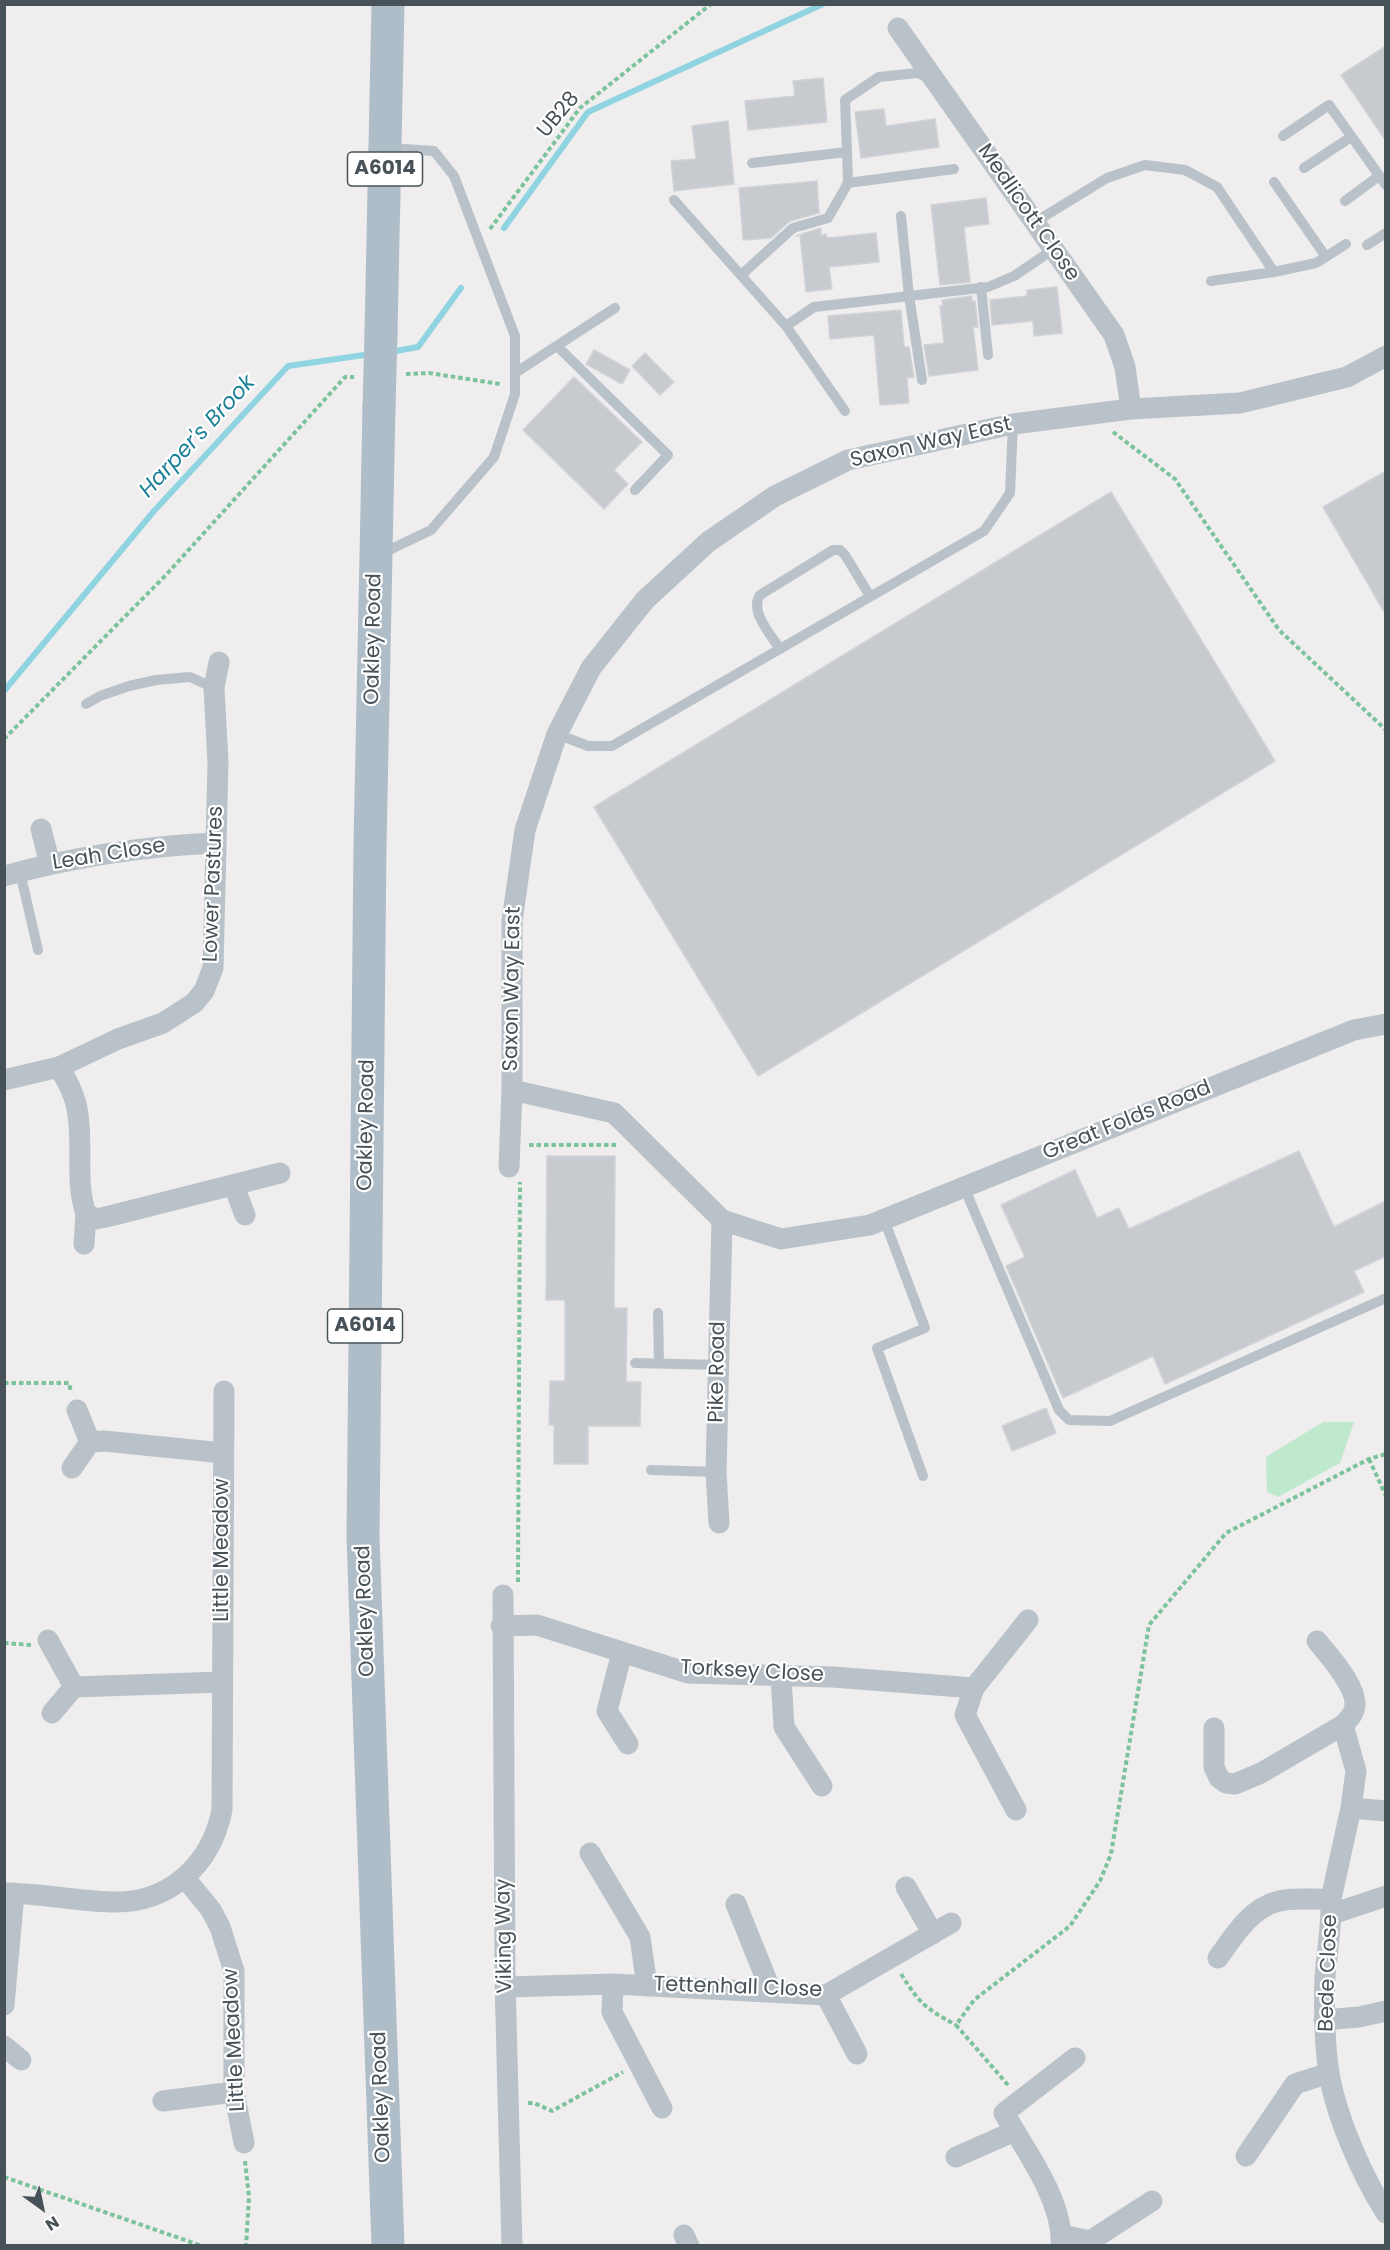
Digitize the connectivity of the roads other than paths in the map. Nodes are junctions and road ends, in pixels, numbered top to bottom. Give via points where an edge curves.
1 (388, 4) edge
2 (898, 28) dead end
3 (936, 82) junction
4 (1283, 136) dead end
5 (1351, 137) junction
6 (385, 148) junction
7 (847, 152) junction
8 (752, 163) dead end
9 (1304, 168) dead end
10 (954, 169) dead end
11 (1382, 181) edge
12 (1274, 182) dead end
13 (848, 183) junction
14 (674, 200) dead end
15 (1345, 201) dead end
16 (901, 216) dead end
17 (1035, 222) junction
18 (1386, 233) edge
19 (1346, 244) dead end
20 (1367, 245) dead end
21 (1054, 249) junction
22 (1326, 257) junction
23 (1274, 272) junction
24 (741, 275) junction
25 (1211, 281) dead end
26 (981, 287) junction
27 (909, 296) junction
28 (615, 309) dead end
29 (786, 326) junction
30 (557, 346) junction
31 (988, 356) dead end
32 (1386, 356) edge
33 (515, 373) junction
34 (922, 380) dead end
35 (1131, 409) junction
36 (845, 411) dead end
37 (1013, 424) junction
38 (635, 490) dead end
39 (376, 557) junction
40 (870, 596) junction
41 (780, 649) junction
42 (219, 662) dead end
43 (214, 688) junction
44 (86, 704) dead end
45 (557, 734) junction
46 (41, 829) dead end
47 (216, 843) junction
48 (50, 864) junction
49 (12, 874) edge
50 (38, 950) dead end
51 (1386, 1024) edge
52 (59, 1067) junction
53 (4, 1080) edge
54 (512, 1090) junction
55 (280, 1173) dead end
56 (515, 1174) road end
57 (234, 1186) junction
58 (964, 1187) junction
59 (86, 1214) junction
60 (246, 1215) dead end
61 (722, 1220) junction
62 (877, 1222) junction
63 (84, 1244) dead end
64 (1386, 1298) edge
65 (658, 1313) dead end
66 (635, 1363) dead end
67 (659, 1363) junction
68 (719, 1365) junction
69 (224, 1391) dead end
70 (77, 1410) road end
71 (90, 1442) junction
72 (223, 1453) junction
73 (72, 1468) dead end
74 (651, 1470) dead end
75 (716, 1472) junction
76 (923, 1476) dead end
77 (719, 1523) dead end
78 (502, 1595) road end
79 (1028, 1620) dead end
80 (501, 1626) junction
81 (48, 1640) dead end
82 (1317, 1641) dead end
83 (622, 1652) junction
84 (781, 1676) junction
85 (222, 1682) junction
86 (74, 1687) junction
87 (974, 1688) junction
88 (52, 1713) dead end
89 (1343, 1725) junction
90 (1214, 1728) dead end
91 (628, 1744) dead end
92 (822, 1786) dead end
93 (1351, 1808) junction
94 (1016, 1810) dead end
95 (1386, 1811) edge
96 (590, 1853) dead end
97 (185, 1878) junction
98 (906, 1887) dead end
99 (9, 1893) edge
100 (1386, 1896) edge
101 (736, 1904) dead end
102 (1331, 1907) junction
103 (1218, 1958) dead end
104 (613, 1984) junction
105 (647, 1986) junction
106 (506, 1987) junction
107 (771, 1990) junction
108 (826, 1995) junction
109 (4, 2005) edge
110 (1386, 2010) edge
111 (1324, 2020) junction
112 (4, 2046) edge
113 (857, 2054) dead end
114 (1075, 2058) dead end
115 (21, 2060) dead end
116 (1329, 2073) junction
117 (234, 2092) junction
118 (163, 2101) dead end
119 (662, 2108) dead end
120 (1015, 2131) junction
121 (244, 2143) road end
122 (1246, 2156) dead end
123 (957, 2157) dead end
124 (1152, 2201) dead end
125 (1386, 2213) edge
126 (1061, 2240) edge
127 (388, 2246) edge
128 (512, 2246) edge

1 - 6 main road, Oakley Road / A6014
2 - 3 street, Medlicott Close
3 - 7 lane via 918,73 879,77 845,100
3 - 17 street, Medlicott Close
4 - 5 lane via 1329,105
5 - 9 lane
5 - 11 lane
6 - 33 lane via 434,151 454,176 515,336
6 - 39 main road, Oakley Road / A6014, bridge
7 - 8 lane
7 - 13 lane
10 - 13 lane
11 - 15 lane
12 - 22 lane
13 - 24 lane via 828,218 793,228
14 - 24 lane
16 - 27 lane
17 - 21 street, Medlicott Close
17 - 23 lane via 1107,178 1146,165 1185,170 1217,187
18 - 20 lane
19 - 22 lane
21 - 26 lane via 1014,276
21 - 35 street, Medlicott Close via 1114,335 1125,367
22 - 23 lane
23 - 25 lane
24 - 29 lane
26 - 27 lane
26 - 31 lane
27 - 29 lane via 814,307
27 - 34 lane
28 - 30 lane
29 - 36 lane
30 - 33 lane
30 - 38 lane via 668,455
32 - 35 street, Saxon Way East via 1347,377 1240,403
33 - 39 lane via 515,394 494,457 431,530
35 - 37 street, Saxon Way East
37 - 40 lane via 1010,493 984,531
37 - 45 street, Saxon Way East via 848,460 775,495 708,542 645,600 591,668
39 - 127 main road, Oakley Road / A6014 via 363,1537
40 - 41 lane
40 - 41 lane via 846,555 833,550 756,600 756,609
41 - 45 lane via 612,746 588,746
42 - 43 street, Lower Pastures
43 - 44 lane via 190,677 156,680 129,686
43 - 47 street, Lower Pastures via 218,762
45 - 54 street, Saxon Way East via 525,830 512,921
46 - 48 street
47 - 48 street, Leah Close via 170,845
47 - 52 street, Lower Pastures via 213,968 204,990 194,1003 163,1023
48 - 49 street, Leah Close
49 - 50 lane
51 - 58 street, Great Folds Road via 1354,1030
52 - 53 street, Lower Pastures
52 - 59 street via 72,1089 78,1115 80,1192
54 - 56 street, Saxon Way East via 510,1145
54 - 61 street via 614,1113
55 - 57 street
57 - 59 street via 96,1219
57 - 60 street
58 - 62 street, Great Folds Road
58 - 64 lane via 1059,1410 1069,1420 1110,1421
59 - 63 street
61 - 62 street, Great Folds Road via 781,1239
61 - 68 street, Pike Road
62 - 76 lane via 925,1328 877,1348
65 - 67 lane
66 - 67 lane
67 - 68 lane
68 - 75 street, Pike Road
69 - 72 street, Little Meadow
70 - 71 street
71 - 72 street, Little Meadow
71 - 73 street
72 - 85 street, Little Meadow
74 - 75 lane
75 - 77 street, Pike Road
78 - 80 street, Viking Way
79 - 87 street
80 - 83 street, Torksey Close via 537,1625
80 - 106 street, Viking Way
81 - 86 street
82 - 89 street via 1344,1675 1354,1698 1355,1708
83 - 84 street, Torksey Close via 688,1673
83 - 91 street via 607,1711
84 - 87 street, Torksey Close
84 - 92 street via 784,1727
85 - 86 street
85 - 97 street, Little Meadow via 222,1810 212,1845
86 - 88 street
87 - 94 street via 965,1715
89 - 90 street via 1235,1784 1219,1778 1214,1767
89 - 93 street, Bede Close via 1356,1771
93 - 95 street
93 - 102 street, Bede Close
96 - 105 street via 640,1937
97 - 99 street, Little Meadow via 150,1896 113,1902
97 - 117 street, Little Meadow via 220,1927 234,1971
98 - 108 street, Tettenhall Close via 942,1928
99 - 109 street, Little Meadow
100 - 102 street
101 - 107 street
102 - 103 street via 1279,1901 1245,1921
102 - 111 street, Bede Close
104 - 105 street, Tettenhall Close
104 - 106 street, Tettenhall Close
104 - 119 street via 612,2012
105 - 107 street, Tettenhall Close
106 - 128 street, Viking Way
107 - 108 street, Tettenhall Close
108 - 113 street
110 - 111 street
111 - 116 street, Bede Close
112 - 115 street
114 - 120 street via 1004,2113
116 - 122 street via 1295,2084
116 - 125 street, Bede Close via 1359,2165
117 - 118 street
117 - 121 street, Little Meadow
120 - 123 street
120 - 126 street via 1051,2194
124 - 126 street via 1090,2241

